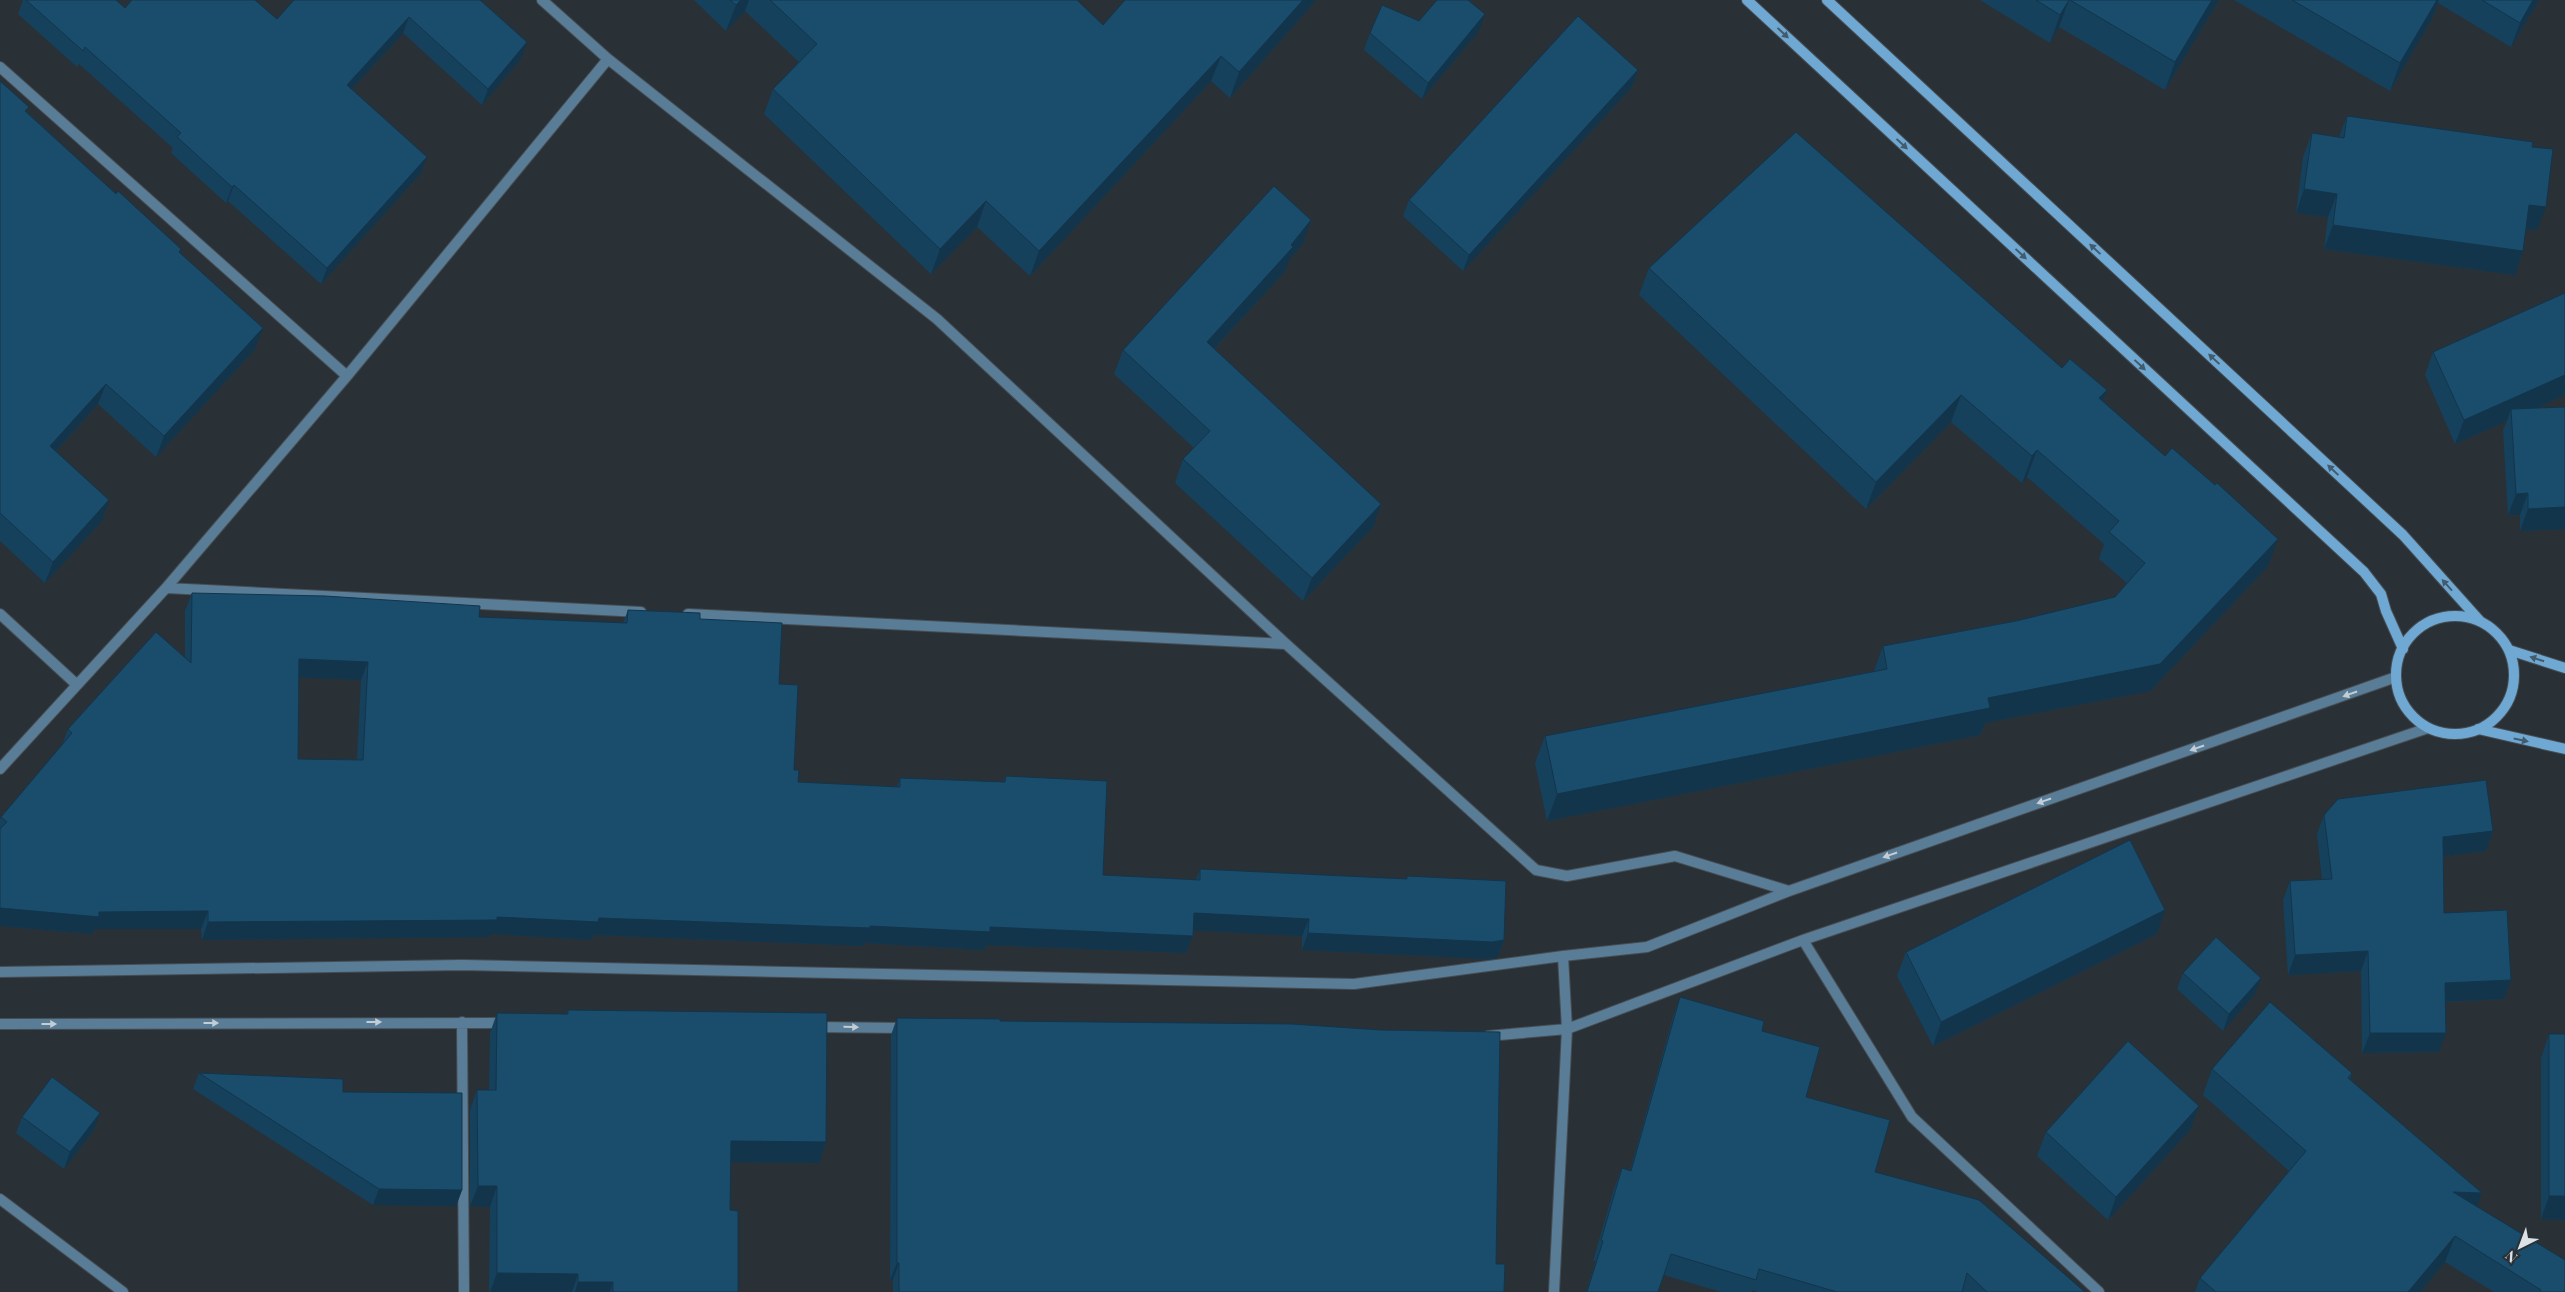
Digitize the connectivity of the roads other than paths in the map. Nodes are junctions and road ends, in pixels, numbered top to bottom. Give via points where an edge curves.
1 (542, 0) edge
2 (1747, 0) edge
3 (1827, 0) edge
4 (608, 59) junction
5 (0, 67) edge
6 (347, 376) junction
7 (166, 588) junction
8 (651, 612) edge
9 (0, 614) edge
10 (681, 614) edge
11 (2480, 621) junction
12 (1286, 644) junction
13 (2403, 649) junction
14 (2509, 650) junction
15 (2565, 668) edge
16 (2396, 678) junction
17 (76, 684) junction
18 (2428, 728) junction
19 (2478, 729) junction
20 (2565, 749) edge
21 (0, 769) edge
22 (1789, 891) junction
23 (1803, 940) junction
24 (1563, 956) junction
25 (0, 972) edge
26 (462, 1022) junction
27 (512, 1023) edge
28 (0, 1024) edge
29 (802, 1027) edge
30 (922, 1028) edge
31 (1568, 1029) junction
32 (1480, 1036) edge
33 (0, 1199) edge
34 (122, 1292) edge
35 (464, 1292) edge
36 (1554, 1292) edge
37 (2099, 1292) edge

1 - 4 street
2 -> 13 main road via 2364,572 2381,594
11 -> 3 main road via 2403,535
4 - 6 street
4 - 12 street via 937,319
5 - 6 street
6 - 7 street
7 - 8 street
7 - 17 street
9 - 17 street
10 - 12 street
11 - 13 main road via 2465,617 2438,619 2425,624 2409,637
11 - 14 main road via 2496,633
12 - 22 street via 1536,870 1567,876 1675,856
13 - 16 main road
15 -> 14 main road
14 - 19 main road via 2514,669 2512,692 2503,710 2489,724
16 - 18 main road via 2400,698 2412,715
16 -> 22 street
17 - 21 street
18 - 19 main road via 2447,734 2470,733
18 - 23 street
19 -> 20 main road
22 - 24 street via 1648,947
23 - 31 street
23 - 37 street via 1912,1117
24 - 25 street via 1354,984 462,965
24 - 31 street
26 - 27 street
28 -> 26 street
26 - 35 street
29 -> 30 street
31 - 32 street
31 - 36 street
33 - 34 street

